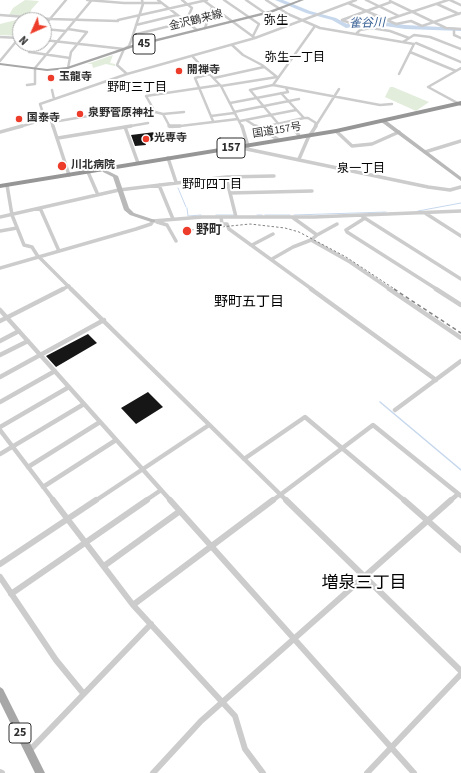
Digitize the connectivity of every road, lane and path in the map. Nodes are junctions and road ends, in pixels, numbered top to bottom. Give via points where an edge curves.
1 (66, 0) edge
2 (87, 0) edge
3 (142, 0) edge
4 (158, 0) edge
5 (182, 0) edge
6 (205, 0) edge
7 (224, 0) edge
8 (246, 0) edge
9 (266, 0) edge
10 (302, 0) edge
11 (356, 0) edge
12 (366, 0) edge
13 (386, 0) edge
14 (449, 0) edge
15 (91, 1) junction
16 (121, 1) edge
17 (391, 2) junction
18 (161, 3) junction
19 (348, 3) junction
20 (143, 4) junction
21 (188, 4) junction
22 (437, 4) junction
23 (461, 5) edge
24 (379, 6) junction
25 (212, 7) junction
26 (168, 8) junction
27 (279, 8) junction
28 (366, 11) junction
29 (412, 12) junction
30 (265, 13) junction
31 (460, 14) edge
32 (0, 15) edge
33 (139, 15) junction
34 (177, 15) junction
35 (376, 15) junction
36 (12, 16) edge
37 (399, 16) junction
38 (249, 17) junction
39 (52, 18) edge
40 (52, 19) edge
41 (76, 20) junction
42 (387, 20) junction
43 (232, 21) junction
44 (303, 21) junction
45 (186, 22) junction
46 (434, 22) junction
47 (136, 25) junction
48 (315, 26) junction
49 (205, 28) junction
50 (52, 29) edge
51 (67, 30) junction
52 (197, 30) junction
53 (441, 30) dead end
54 (461, 30) edge
55 (454, 31) junction
56 (430, 33) dead end
57 (133, 34) junction
58 (356, 34) junction
59 (0, 37) edge
60 (254, 37) junction
61 (430, 37) junction
62 (12, 38) edge
63 (409, 38) junction
64 (461, 38) edge
65 (52, 41) edge
66 (56, 41) junction
67 (402, 42) junction
68 (416, 43) dead end
69 (77, 44) junction
70 (232, 45) junction
71 (461, 46) edge
72 (12, 47) edge
73 (457, 48) junction
74 (124, 49) junction
75 (461, 49) edge
76 (29, 52) edge
77 (410, 52) junction
78 (45, 56) junction
79 (192, 56) junction
80 (70, 58) junction
81 (0, 61) edge
82 (266, 61) dead end
83 (288, 61) junction
84 (461, 62) edge
85 (0, 64) edge
86 (264, 67) junction
87 (35, 68) junction
88 (68, 68) junction
89 (461, 68) edge
90 (456, 71) junction
91 (127, 74) junction
92 (210, 74) junction
93 (399, 74) dead end
94 (277, 77) junction
95 (214, 78) junction
96 (27, 85) dead end
97 (220, 85) junction
98 (273, 86) junction
99 (199, 88) junction
100 (286, 88) junction
101 (339, 89) dead end
102 (52, 90) dead end
103 (281, 93) junction
104 (334, 97) junction
105 (256, 98) junction
106 (54, 99) junction
107 (299, 99) dead end
108 (289, 101) junction
109 (230, 103) junction
110 (392, 104) dead end
111 (460, 104) edge
112 (263, 106) junction
113 (296, 110) junction
114 (184, 112) dead end
115 (234, 113) junction
116 (163, 114) junction
117 (94, 115) dead end
118 (271, 115) junction
119 (211, 116) junction
120 (304, 118) junction
121 (45, 119) junction
122 (239, 120) junction
123 (246, 120) junction
124 (382, 120) junction
125 (53, 122) junction
126 (213, 122) junction
127 (148, 123) dead end
128 (279, 124) junction
129 (125, 127) junction
130 (259, 128) junction
131 (315, 128) junction
132 (283, 129) junction
133 (336, 131) junction
134 (0, 132) edge
135 (399, 132) junction
136 (266, 133) junction
137 (310, 135) junction
138 (300, 137) junction
139 (58, 138) junction
140 (279, 140) junction
141 (461, 141) edge
142 (248, 146) junction
143 (237, 148) junction
144 (425, 152) junction
145 (168, 158) junction
146 (299, 159) junction
147 (138, 163) junction
148 (105, 169) junction
149 (88, 172) junction
150 (69, 175) junction
151 (274, 176) dead end
152 (226, 177) junction
153 (461, 179) edge
154 (176, 182) junction
155 (7, 185) junction
156 (159, 185) junction
157 (0, 186) edge
158 (461, 187) edge
159 (119, 190) junction
160 (312, 191) dead end
161 (230, 193) junction
162 (98, 195) junction
163 (40, 208) junction
164 (460, 212) edge
165 (425, 213) junction
166 (12, 215) junction
167 (0, 217) edge
168 (221, 217) junction
169 (236, 217) junction
170 (292, 217) junction
171 (363, 217) junction
172 (173, 219) junction
173 (153, 221) junction
174 (337, 224) dead end
175 (17, 228) junction
176 (0, 231) edge
177 (273, 234) dead end
178 (317, 235) junction
179 (461, 236) edge
180 (311, 240) junction
181 (176, 241) dead end
182 (252, 245) junction
183 (59, 251) junction
184 (39, 257) junction
185 (272, 259) junction
186 (0, 268) edge
187 (461, 279) edge
188 (69, 286) junction
189 (461, 305) edge
190 (0, 310) edge
191 (7, 317) junction
192 (104, 320) junction
193 (0, 321) edge
194 (19, 331) junction
195 (461, 338) edge
196 (0, 341) edge
197 (28, 341) junction
198 (0, 355) edge
199 (40, 355) junction
200 (461, 361) edge
201 (55, 372) junction
202 (0, 377) edge
203 (436, 380) junction
204 (69, 387) junction
205 (0, 402) edge
206 (84, 404) junction
207 (395, 410) dead end
208 (100, 422) junction
209 (209, 425) junction
210 (0, 427) edge
211 (0, 430) edge
212 (116, 440) junction
213 (12, 446) junction
214 (343, 448) junction
215 (0, 454) edge
216 (244, 459) junction
217 (28, 467) junction
218 (143, 470) junction
219 (43, 487) junction
220 (161, 490) junction
221 (280, 495) junction
222 (460, 495) edge
223 (180, 511) junction
224 (68, 519) junction
225 (427, 520) junction
226 (85, 542) junction
227 (212, 546) junction
228 (461, 550) edge
229 (0, 564) edge
230 (104, 566) junction
231 (364, 576) junction
232 (0, 577) edge
233 (11, 594) junction
234 (134, 605) junction
235 (151, 624) junction
236 (293, 639) junction
237 (461, 672) edge
238 (0, 692) edge
239 (83, 693) junction
240 (222, 702) junction
241 (391, 748) junction
242 (29, 751) junction
243 (40, 773) edge
244 (153, 773) edge
245 (263, 773) edge
246 (367, 773) edge
247 (414, 773) edge

1 - 39 street
2 - 15 street
3 - 20 street
4 - 18 street
5 - 21 street
6 - 21 street
6 - 25 street
7 - 38 street
8 - 30 street
9 - 27 street
10 - 27 main road, 金沢鶴来線 / 45
11 - 19 street
12 - 24 street
13 - 17 street
14 - 22 street
14 - 23 street
15 - 16 street
15 - 41 street
16 - 20 street
17 - 24 street
17 - 29 street
18 - 20 street
18 - 26 street
19 - 28 street
19 - 44 street
20 - 33 street
21 - 26 street
21 - 45 street via 192,8
22 - 29 street
22 - 31 street
24 - 28 street
24 - 37 street
25 - 43 street
25 - 49 street
26 - 33 street
26 - 34 street
27 - 30 main road, 金沢鶴来線 / 45
27 - 44 street
28 - 35 street
28 - 35 street via 342,20 350,24
29 - 37 street
29 - 46 street
30 - 38 main road, 金沢鶴来線 / 45
31 - 46 street
32 - 36 street
33 - 41 street via 118,20
33 - 47 street
34 - 45 street
34 - 47 street
35 - 42 street
37 - 42 street
38 - 43 main road, 金沢鶴来線 / 45
38 - 60 street via 259,24
40 - 41 street
41 - 51 street
42 - 46 street via 396,24 411,21 422,26
43 - 49 main road, 金沢鶴来線 / 45
43 - 60 street
44 - 48 street
44 - 60 street
45 - 52 street
45 - 57 street
46 - 54 street via 446,28
47 - 57 street
48 - 58 street
48 - 83 street
49 - 52 main road, 金沢鶴来線 / 45
50 - 51 street
51 - 66 street
51 - 69 street via 87,32
52 - 74 main road, 金沢鶴来線 / 45
53 - 55 street
54 - 55 street
55 - 64 street via 454,35
56 - 61 street
57 - 74 street via 129,46
58 - 63 street via 360,30 371,28
58 - 67 street
59 - 62 street
60 - 70 street
61 - 63 street via 414,35
61 - 73 street
63 - 67 street
65 - 66 street
66 - 69 street
66 - 78 street
67 - 77 street via 414,44
68 - 84 street
69 - 74 street
69 - 80 street
70 - 79 street
70 - 86 street via 243,55
71 - 73 street
72 - 81 street
73 - 75 street
74 - 88 main road, 金沢鶴来線 / 45
74 - 91 street via 117,65
76 - 78 street
77 - 90 street
77 - 93 street
78 - 80 street
78 - 87 street
79 - 91 street
79 - 92 street
80 - 88 street
82 - 83 street via 277,56
83 - 94 street
85 - 87 main road, 金沢鶴来線 / 45
86 - 94 street
86 - 95 street
87 - 88 main road, 金沢鶴来線 / 45
87 - 96 street via 35,84
89 - 90 street
90 - 111 street via 428,87
91 - 106 street
92 - 95 street
92 - 99 street via 195,78
94 - 97 street
94 - 98 street
95 - 97 street
97 - 99 street
97 - 109 street
98 - 100 street
98 - 105 street via 250,90
99 - 116 street via 146,96 155,112
99 - 119 street
100 - 103 street via 288,92
100 - 104 street
101 - 104 street
102 - 106 street
103 - 105 street
103 - 108 street
104 - 110 street via 380,106
104 - 131 street
105 - 109 street
105 - 112 street
106 - 121 street via 40,104
107 - 108 street
108 - 112 street
108 - 113 street
109 - 115 street
111 - 124 highway, 国道157号 / 157
112 - 115 street
112 - 118 street
113 - 118 street
113 - 120 street
114 - 116 street
115 - 119 street
115 - 122 street
116 - 126 street via 170,127
117 - 125 street
118 - 123 street
118 - 128 street
119 - 126 street
120 - 128 street
120 - 131 street via 316,123
121 - 125 street via 50,118
121 - 134 street
122 - 123 street
122 - 126 street
122 - 142 street
123 - 130 street
124 - 133 highway, 国道157号 / 157
124 - 135 street
125 - 139 street
127 - 129 street
128 - 130 street
128 - 132 street
129 - 139 street
129 - 147 street
130 - 136 street
131 - 137 street
132 - 136 street
132 - 138 street via 293,127
133 - 135 street via 352,146 372,144
133 - 137 highway, 国道157号 / 157
135 - 144 street
136 - 140 street
137 - 138 highway, 国道157号 / 157
137 - 146 street
138 - 140 highway, 国道157号 / 157
139 - 150 street
140 - 142 highway, 国道157号 / 157
141 - 144 street
142 - 143 highway, 国道157号 / 157
143 - 145 highway, 国道157号 / 157
143 - 146 street
144 - 153 street
145 - 147 highway, 国道157号 / 157
145 - 154 street
146 - 158 street via 428,188 450,190
147 - 148 highway, 国道157号 / 157
148 - 149 highway, 国道157号 / 157
148 - 159 street via 115,176
149 - 150 highway, 国道157号 / 157
149 - 162 street
150 - 155 highway, 国道157号 / 157
151 - 152 street
152 - 154 street
152 - 161 street
154 - 156 street
155 - 157 highway, 国道157号 / 157
155 - 166 street
156 - 159 street
156 - 172 street
159 - 162 street
159 - 173 street via 126,210
160 - 161 street
161 - 169 street
162 - 163 street
163 - 166 street
163 - 183 street
164 - 165 street
165 - 171 street
165 - 179 street
166 - 167 street
166 - 175 street
168 - 169 street
168 - 172 street
168 - 182 street via 222,224 227,224
169 - 170 street
170 - 171 street
170 - 178 street
171 - 187 street
171 - 189 street via 346,230 347,232
172 - 173 street
173 - 181 street via 167,224
173 - 183 street via 136,229
174 - 178 street
175 - 176 street
175 - 184 street via 24,245 32,247
177 - 182 street
178 - 180 street
180 - 185 street
180 - 195 street via 350,262
182 - 185 street
183 - 184 street
184 - 186 street
184 - 188 street
185 - 203 street
188 - 191 street
188 - 192 street
190 - 191 street
191 - 193 street
191 - 194 street
192 - 199 street
192 - 209 street
194 - 196 street
194 - 197 street
197 - 198 street
197 - 199 street
199 - 201 street
199 - 202 street
200 - 203 street
201 - 204 street
201 - 205 street
203 - 207 street
204 - 206 street
204 - 210 street
206 - 208 street
206 - 213 street
208 - 212 street
208 - 217 street
209 - 216 street
209 - 218 street
211 - 213 street
212 - 218 street
212 - 219 street
213 - 215 street
213 - 217 street
214 - 216 street via 305,417
214 - 221 street
214 - 222 street via 374,425
214 - 225 street
216 - 221 street
217 - 219 street
218 - 220 street
218 - 224 street
219 - 224 street
220 - 223 street
220 - 226 street
221 - 227 street
221 - 231 street
222 - 225 street
223 - 227 street
223 - 230 street
224 - 226 street
224 - 229 street
225 - 228 street
225 - 231 street
226 - 230 street
226 - 233 street
227 - 234 street
227 - 236 street
230 - 234 street
231 - 236 street
231 - 237 street
232 - 233 street
233 - 239 street via 56,660
234 - 235 street
235 - 239 street
235 - 240 street
236 - 240 street
236 - 241 street
237 - 241 street
238 - 242 main road, 25
239 - 242 street
240 - 244 street via 201,720
240 - 245 street via 235,716 245,749
241 - 246 street
241 - 247 street
242 - 243 main road, 25

